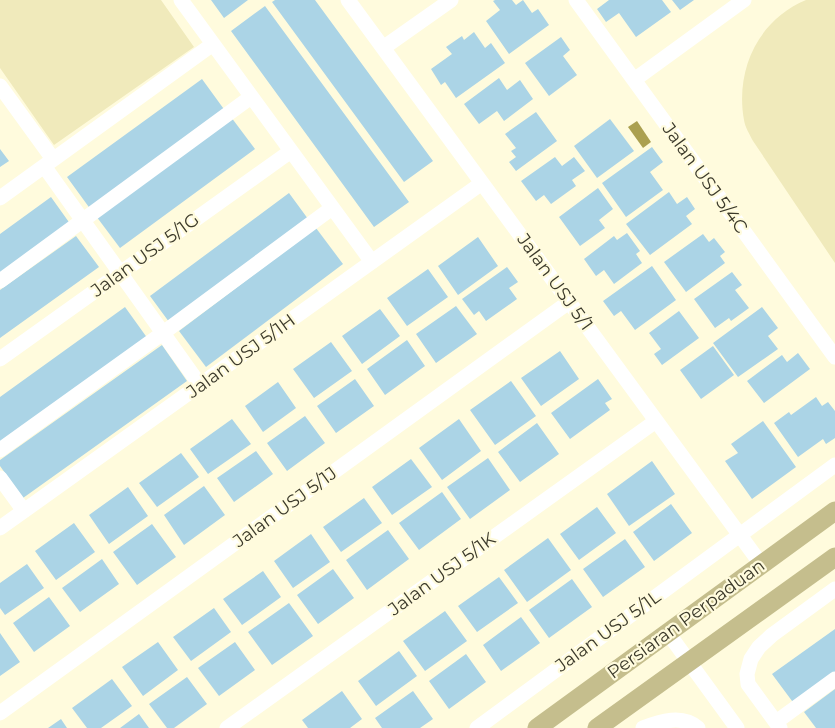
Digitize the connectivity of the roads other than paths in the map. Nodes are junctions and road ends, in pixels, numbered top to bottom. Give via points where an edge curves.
1 (181, 0) edge
2 (348, 0) edge
3 (451, 0) edge
4 (576, 0) edge
5 (744, 0) edge
6 (213, 44) junction
7 (383, 48) junction
8 (634, 80) junction
9 (0, 86) edge
10 (251, 97) junction
11 (6, 106) edge
12 (291, 151) junction
13 (49, 162) junction
14 (482, 183) junction
15 (0, 198) edge
16 (332, 208) junction
17 (84, 221) junction
18 (372, 262) junction
19 (121, 273) junction
20 (0, 281) edge
21 (569, 302) junction
22 (163, 333) junction
23 (835, 356) edge
24 (0, 359) edge
25 (200, 385) junction
26 (656, 421) junction
27 (0, 450) edge
28 (835, 465) edge
29 (0, 478) edge
30 (24, 511) junction
31 (835, 511) edge
32 (0, 528) edge
33 (740, 534) junction
34 (835, 556) edge
35 (761, 564) junction
36 (835, 589) edge
37 (668, 633) junction
38 (689, 662) junction
39 (835, 679) edge
40 (0, 713) edge
41 (778, 725) edge
42 (227, 728) edge
43 (477, 728) edge
44 (537, 728) edge
45 (597, 728) edge
46 (643, 728) edge
47 (698, 728) edge
48 (737, 728) edge

1 - 6 street
2 - 7 street, Jalan USJ 5/1
3 - 7 street
4 - 8 street, Jalan USJ 5/4C
5 - 8 street
6 - 10 street
6 - 13 street
7 - 14 street, Jalan USJ 5/1
8 - 23 street, Jalan USJ 5/4C
9 - 11 street
10 - 12 street
10 - 17 street
11 - 13 street
12 - 16 street
12 - 19 street, Jalan USJ 5/1G
13 - 15 street
13 - 17 street
14 - 18 street, Jalan USJ 5/1H
14 - 21 street, Jalan USJ 5/1
16 - 18 street
16 - 22 street
17 - 19 street
17 - 20 street
18 - 25 street, Jalan USJ 5/1H
19 - 22 street
19 - 24 street, Jalan USJ 5/1G
21 - 26 street, Jalan USJ 5/1
21 - 40 street, Jalan USJ 5/1J
22 - 25 street
22 - 27 street
25 - 30 street, Jalan USJ 5/1H
26 - 33 street, Jalan USJ 5/1
26 - 42 street, Jalan USJ 5/1K
28 - 33 street
29 - 30 street
30 - 32 street, Jalan USJ 5/1H
31 - 35 main road, Persiaran Perpaduan
33 - 35 street, Jalan USJ 5/1
33 - 43 street, Jalan USJ 5/1L
34 - 38 main road, Persiaran Perpaduan
35 - 37 main road, Persiaran Perpaduan
36 - 41 street via 772,635 751,659 748,684
37 - 38 street
37 - 44 main road, Persiaran Perpaduan
38 - 45 main road, Persiaran Perpaduan
38 - 48 street
39 - 41 street
46 - 47 street via 680,720 692,722

